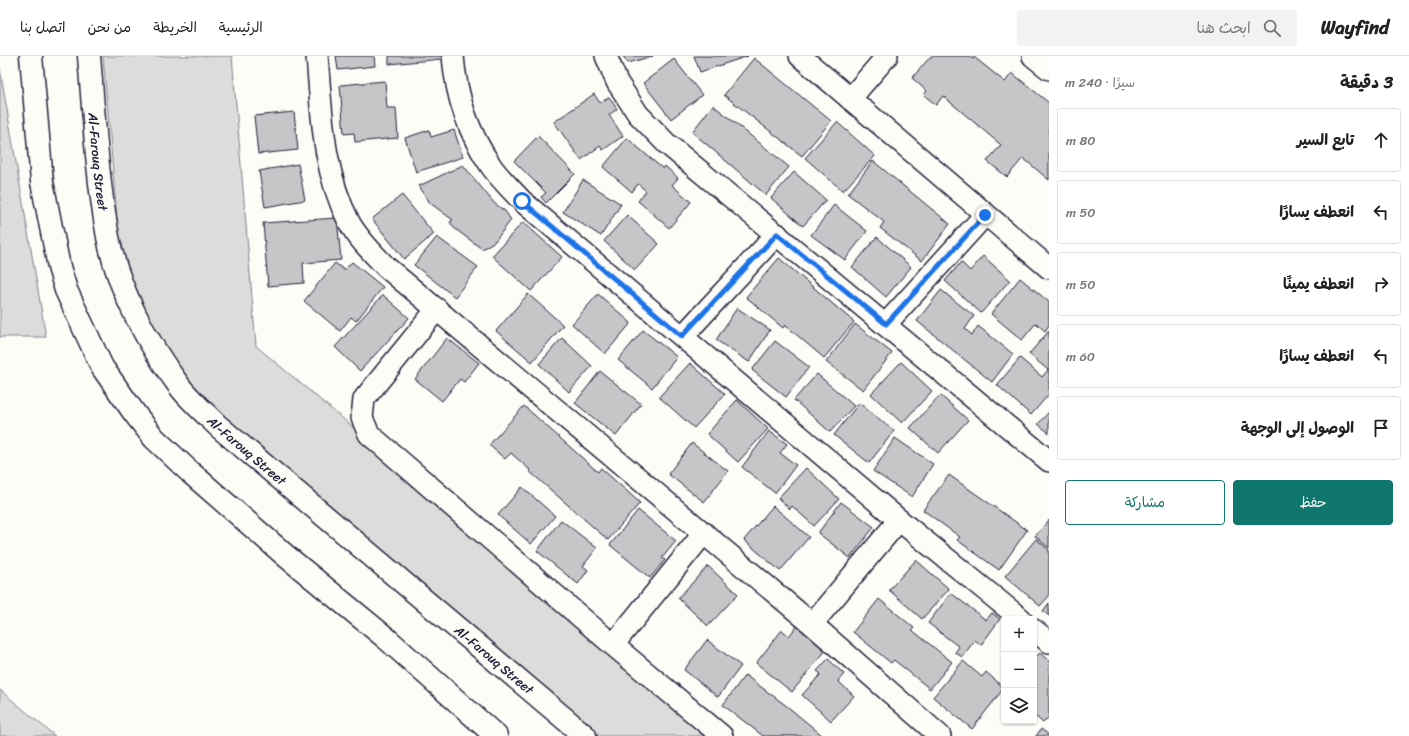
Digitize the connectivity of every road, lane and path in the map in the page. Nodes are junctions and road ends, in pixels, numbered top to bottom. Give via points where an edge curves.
1 (30, 56) edge
2 (89, 56) edge
3 (317, 56) edge
4 (453, 56) edge
5 (606, 56) edge
6 (800, 56) edge
7 (887, 56) edge
8 (1033, 56) edge
9 (1049, 69) edge
10 (850, 99) junction
11 (985, 215) junction
12 (777, 234) junction
13 (1049, 268) edge
14 (437, 309) junction
15 (886, 324) junction
16 (682, 336) junction
17 (1049, 461) edge
18 (899, 520) junction
19 (704, 533) junction
20 (1016, 616) edge
21 (812, 624) junction
22 (1037, 632) edge
23 (1049, 642) edge
24 (613, 645) junction
25 (496, 736) edge
26 (585, 736) edge
27 (722, 736) edge
28 (940, 736) edge

1 - 25 main road via 42,182 59,267 66,290 102,366 154,438 191,473 386,638
2 - 26 main road, Al-Farouq Street via 102,195 112,252 118,273 140,321 181,388 218,426
3 - 14 street via 329,168 350,223 366,246 386,267
4 - 16 street via 461,102 475,140 492,167 522,201
5 - 12 street via 617,82 638,114 666,143
6 - 10 street
7 - 10 street
8 - 9 street
10 - 11 street
11 - 13 street
11 - 15 street
12 - 15 street
12 - 16 street
14 - 19 street
14 - 24 street via 364,399 362,418 369,434
15 - 17 street
16 - 18 street
18 - 20 street
18 - 21 street
19 - 21 street
19 - 24 street
21 - 28 street
22 - 23 street
24 - 27 street

